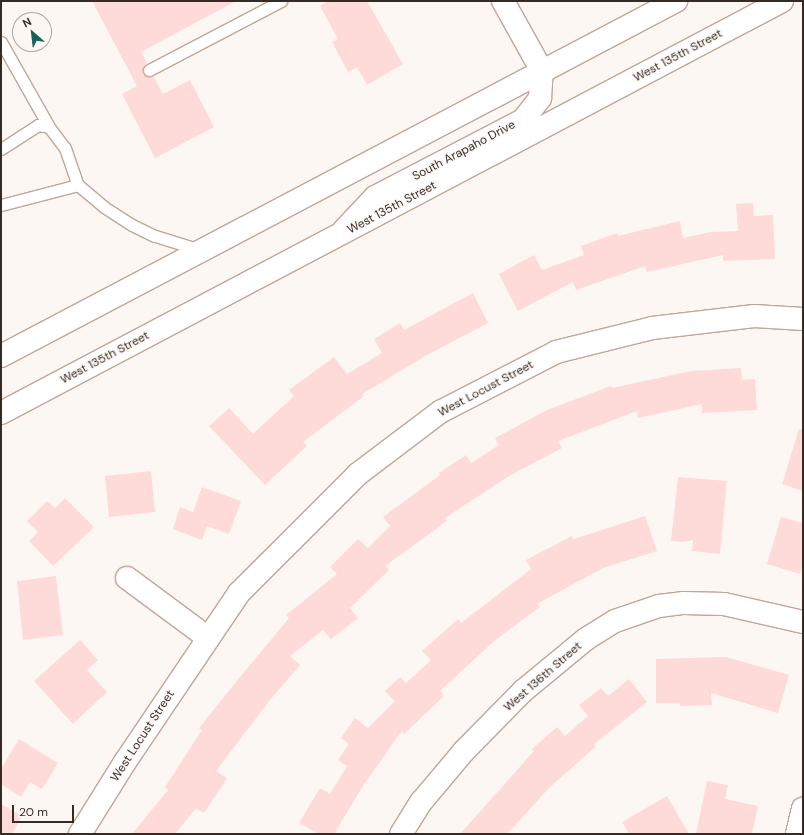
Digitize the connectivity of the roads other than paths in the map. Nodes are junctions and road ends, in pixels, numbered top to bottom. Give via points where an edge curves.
1 (281, 1) edge
2 (503, 1) edge
3 (676, 1) edge
4 (782, 1) edge
5 (1, 42) edge
6 (149, 70) dead end
7 (542, 71) junction
8 (49, 128) junction
9 (1, 149) edge
10 (78, 185) junction
11 (1, 205) edge
12 (339, 236) junction
13 (201, 250) junction
14 (803, 319) edge
15 (1, 356) edge
16 (1, 413) edge
17 (127, 578) dead end
18 (803, 622) edge
19 (208, 638) junction
20 (803, 810) edge
21 (80, 834) edge
22 (401, 834) edge
23 (797, 834) edge

1 - 6 lane
2 - 7 street
3 - 7 street
4 - 12 street, West 135th Street
5 - 8 lane
7 - 12 street, South Arapaho Drive via 540,98 523,120 375,197
7 - 13 street
8 - 9 lane via 38,125
8 - 10 lane via 65,148
10 - 11 lane
10 - 13 lane via 104,207 132,225 155,236
12 - 16 street, West 135th Street
13 - 15 street
14 - 19 street, West Locust Street via 754,316 652,328 556,352 440,412 358,474 239,593
17 - 19 street
18 - 22 street, West 136th Street via 724,604 684,603 660,606 615,621 571,650 523,690 464,751 422,801
19 - 21 street, West Locust Street
20 - 23 street

